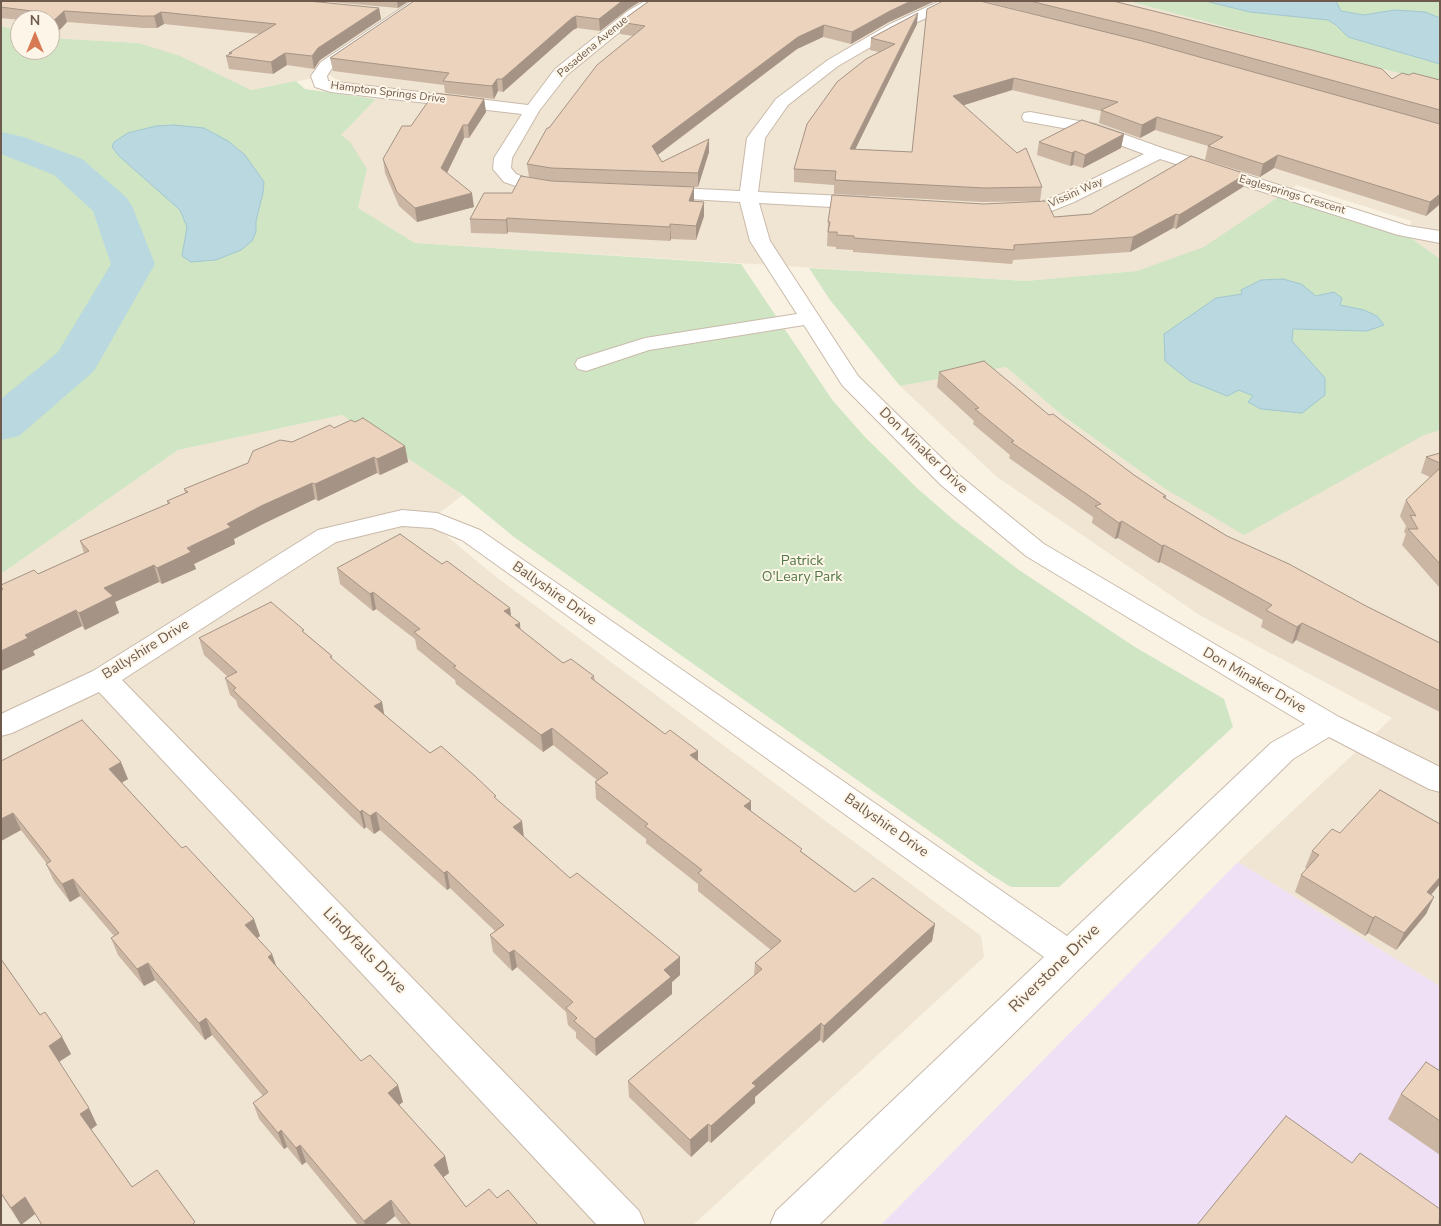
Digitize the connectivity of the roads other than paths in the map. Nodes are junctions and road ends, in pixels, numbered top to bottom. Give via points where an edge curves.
1 (422, 1) edge
2 (655, 1) edge
3 (957, 2) edge
4 (381, 13) dead end
5 (401, 15) junction
6 (532, 110) junction
7 (1030, 117) dead end
8 (1159, 153) junction
9 (572, 189) edge
10 (641, 192) edge
11 (748, 196) junction
12 (886, 204) edge
13 (992, 210) edge
14 (1440, 237) edge
15 (809, 318) junction
16 (586, 364) dead end
17 (103, 678) junction
18 (1328, 724) junction
19 (1, 726) edge
20 (1440, 781) edge
21 (1069, 956) junction
22 (625, 1225) edge
23 (790, 1225) edge

1 - 5 street, Hampton Springs Drive
2 - 6 street, Pasadena Avenue via 633,14 561,72
3 - 11 street, Don Minaker Drive via 895,27 833,63 782,102 756,138
4 - 5 street
5 - 6 street, Hampton Springs Drive via 326,65 319,76 321,84
6 - 9 street, Pasadena Avenue via 503,158 502,169 510,178 528,185
7 - 8 street, Eaglesprings Crescent via 1089,128
8 - 13 street, Vissini Way via 1042,208
8 - 14 street, Eaglesprings Crescent via 1405,231
10 - 11 street
11 - 12 street
11 - 15 street, Don Minaker Drive via 760,241
15 - 16 street via 645,344
15 - 18 street, Don Minaker Drive via 850,380 950,480 1035,550
17 - 19 street, Ballyshire Drive
17 - 21 street, Ballyshire Drive via 327,536 402,518 437,521 470,535
17 - 22 street, Lindyfalls Drive
18 - 20 street, Don Minaker Drive
18 - 21 street, Riverstone Drive via 1282,751
21 - 23 street, Riverstone Drive

